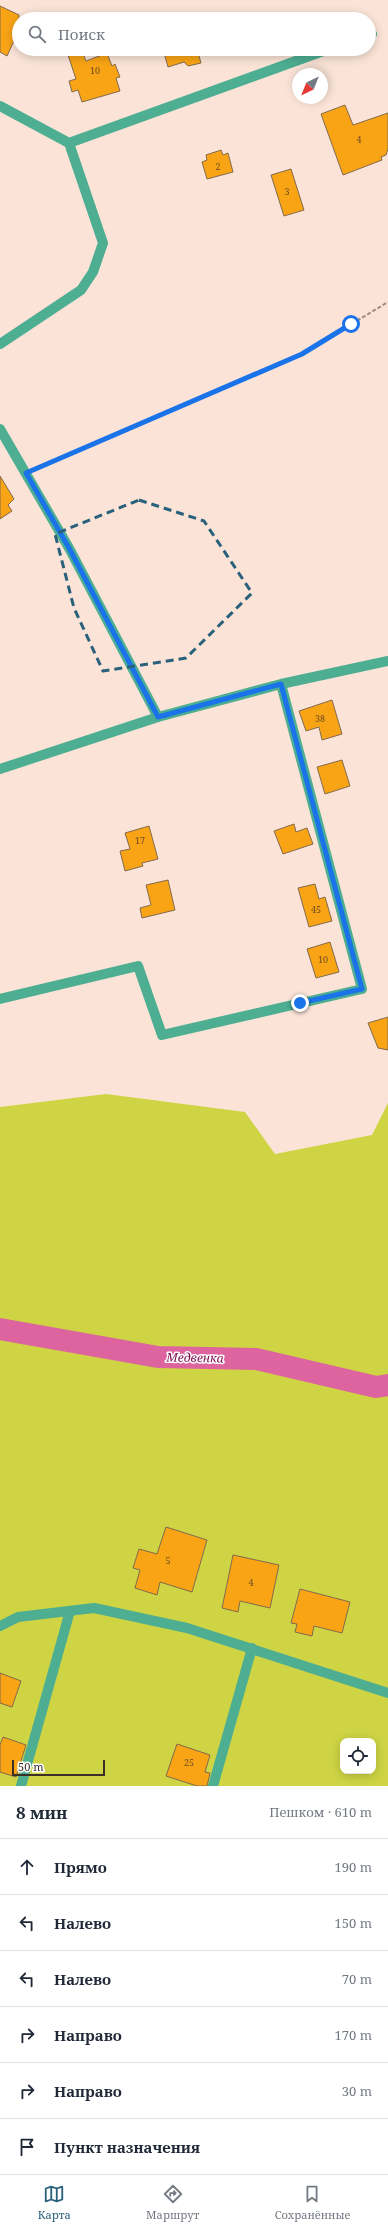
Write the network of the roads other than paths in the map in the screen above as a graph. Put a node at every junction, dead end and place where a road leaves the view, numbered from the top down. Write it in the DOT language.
graph roads {
  1 [pos="311,56"];
  2 [pos="0,106"];
  3 [pos="69,143"];
  4 [pos="0,344"];
  5 [pos="0,429"];
  6 [pos="388,661"];
  7 [pos="281,684"];
  8 [pos="158,717"];
  9 [pos="0,770"];
  10 [pos="0,999"];
  11 [pos="70,1611"];
  12 [pos="0,1626"];
  13 [pos="252,1648"];
  14 [pos="388,1693"];
  15 [pos="21,1786"];
  16 [pos="213,1786"];
  1 -- 3 [label="street"];
  2 -- 3 [label="street"];
  3 -- 4 [label="street"];
  5 -- 8 [label="street"];
  6 -- 7 [label="street"];
  7 -- 8 [label="street"];
  7 -- 10 [label="street"];
  8 -- 9 [label="street"];
  11 -- 12 [label="street"];
  11 -- 13 [label="street"];
  11 -- 15 [label="street"];
  13 -- 14 [label="street"];
  13 -- 16 [label="street"];
}
